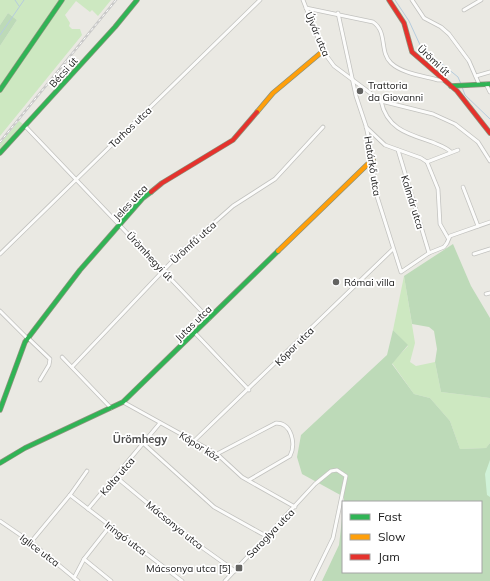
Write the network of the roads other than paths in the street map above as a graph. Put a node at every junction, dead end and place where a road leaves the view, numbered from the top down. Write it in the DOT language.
graph roads {
  1 [pos="62,0"];
  2 [pos="137,0"];
  3 [pos="260,0"];
  4 [pos="304,0"];
  5 [pos="389,0"];
  6 [pos="412,0"];
  7 [pos="481,0"];
  8 [pos="306,8"];
  9 [pos="464,10"];
  10 [pos="338,13"];
  11 [pos="323,51"];
  12 [pos="490,72"];
  13 [pos="476,76"];
  14 [pos="443,80"];
  15 [pos="353,82"];
  16 [pos="479,84"];
  17 [pos="488,84"];
  18 [pos="451,86"];
  19 [pos="0,90"];
  20 [pos="490,92"];
  21 [pos="381,101"];
  22 [pos="25,126"];
  23 [pos="366,126"];
  24 [pos="323,127"];
  25 [pos="490,133"];
  26 [pos="478,142"];
  27 [pos="473,144"];
  28 [pos="398,150"];
  29 [pos="458,150"];
  30 [pos="451,152"];
  31 [pos="0,153"];
  32 [pos="373,159"];
  33 [pos="490,161"];
  34 [pos="427,162"];
  35 [pos="76,180"];
  36 [pos="463,187"];
  37 [pos="490,222"];
  38 [pos="120,224"];
  39 [pos="478,226"];
  40 [pos="448,238"];
  41 [pos="393,249"];
  42 [pos="490,249"];
  43 [pos="429,253"];
  44 [pos="0,254"];
  45 [pos="474,254"];
  46 [pos="163,270"];
  47 [pos="490,293"];
  48 [pos="486,294"];
  49 [pos="0,311"];
  50 [pos="209,319"];
  51 [pos="194,332"];
  52 [pos="28,338"];
  53 [pos="62,358"];
  54 [pos="72,367"];
  55 [pos="40,380"];
  56 [pos="249,390"];
  57 [pos="123,402"];
  58 [pos="111,408"];
  59 [pos="0,410"];
  60 [pos="160,423"];
  61 [pos="194,441"];
  62 [pos="144,444"];
  63 [pos="217,454"];
  64 [pos="0,463"];
  65 [pos="87,471"];
  66 [pos="116,477"];
  67 [pos="249,480"];
  68 [pos="70,495"];
  69 [pos="295,507"];
  70 [pos="88,509"];
  71 [pos="0,522"];
  72 [pos="110,526"];
  73 [pos="266,536"];
  74 [pos="31,542"];
  75 [pos="84,559"];
  76 [pos="234,571"];
  77 [pos="74,578"];
  78 [pos="78,581"];
  79 [pos="110,581"];
  80 [pos="182,581"];
  81 [pos="225,581"];
  82 [pos="312,581"];
  1 -- 19 [label="street"];
  2 -- 22 [label="street, Bécsi út"];
  3 -- 35 [label="street, Tarhos utca"];
  4 -- 8 [label="street, Újvár utca"];
  5 -- 14 [label="street, Ürömi út"];
  6 -- 13 [label="street"];
  7 -- 9 [label="street"];
  8 -- 10 [label="street"];
  8 -- 11 [label="street, Újvár utca"];
  10 -- 14 [label="street"];
  10 -- 15 [label="street, Határkő utca"];
  11 -- 15 [label="street, Újvár utca"];
  11 -- 38 [label="street, Jeles utca"];
  12 -- 13 [label="street"];
  13 -- 16 [label="street"];
  14 -- 18 [label="street, Ürömi út"];
  15 -- 21 [label="street, Újvár utca"];
  15 -- 23 [label="street, Határkő utca"];
  16 -- 17 [label="street"];
  16 -- 18 [label="street"];
  17 -- 20 [label="street"];
  18 -- 25 [label="street, Ürömi út"];
  21 -- 26 [label="street"];
  21 -- 30 [label="street"];
  22 -- 31 [label="street, Bécsi út"];
  22 -- 35 [label="street, Ürömhegyi út"];
  23 -- 28 [label="street"];
  23 -- 32 [label="street, Határkő utca"];
  24 -- 46 [label="street, Ürömfű utca"];
  26 -- 27 [label="street"];
  26 -- 33 [label="street"];
  28 -- 34 [label="street"];
  28 -- 43 [label="street, Kalmár utca"];
  29 -- 30 [label="street"];
  30 -- 34 [label="street"];
  32 -- 41 [label="street, Határkő utca"];
  32 -- 50 [label="street, Jutas utca"];
  34 -- 40 [label="street"];
  35 -- 38 [label="street, Ürömhegyi út"];
  35 -- 44 [label="street, Tarhos utca"];
  36 -- 39 [label="street"];
  37 -- 39 [label="street"];
  38 -- 46 [label="street, Ürömhegyi út"];
  38 -- 52 [label="street, Jeles utca"];
  39 -- 40 [label="street"];
  40 -- 43 [label="street"];
  41 -- 43 [label="street, Határkő utca"];
  41 -- 56 [label="street, Kőpor utca"];
  42 -- 45 [label="street"];
  46 -- 50 [label="street, Ürömhegyi út"];
  46 -- 54 [label="street, Ürömfű utca"];
  47 -- 48 [label="street"];
  49 -- 52 [label="street"];
  50 -- 51 [label="street, Jutas utca"];
  51 -- 56 [label="street"];
  51 -- 57 [label="street, Jutas utca"];
  52 -- 55 [label="street"];
  52 -- 59 [label="street, Jeles utca"];
  53 -- 54 [label="street"];
  54 -- 58 [label="street"];
  56 -- 61 [label="street, Kőpor utca"];
  57 -- 58 [label="street, Jutas utca"];
  57 -- 60 [label="street, Kőpor köz"];
  58 -- 64 [label="street, Jutas utca"];
  60 -- 61 [label="street, Kőpor köz"];
  60 -- 62 [label="street, Kolta utca"];
  61 -- 63 [label="street, Kőpor köz"];
  62 -- 66 [label="street, Kolta utca"];
  62 -- 73 [label="street"];
  63 -- 67 [label="street, Kőpor köz"];
  63 -- 67 [label="street"];
  65 -- 68 [label="street"];
  66 -- 70 [label="street, Kolta utca"];
  66 -- 76 [label="street, Mácsonya utca"];
  67 -- 69 [label="street, Kőpor köz"];
  68 -- 70 [label="street, Iringó utca"];
  68 -- 74 [label="street"];
  69 -- 73 [label="street, Saroglya utca"];
  69 -- 82 [label="street, Saroglya utca"];
  70 -- 72 [label="street, Iringó utca"];
  71 -- 74 [label="street, Iglice utca"];
  72 -- 75 [label="street"];
  72 -- 80 [label="street, Iringó utca"];
  73 -- 76 [label="street, Saroglya utca"];
  74 -- 77 [label="street, Iglice utca"];
  75 -- 77 [label="street"];
  75 -- 79 [label="street"];
  76 -- 81 [label="street, Saroglya utca"];
  77 -- 78 [label="street, Iglice utca"];
}
